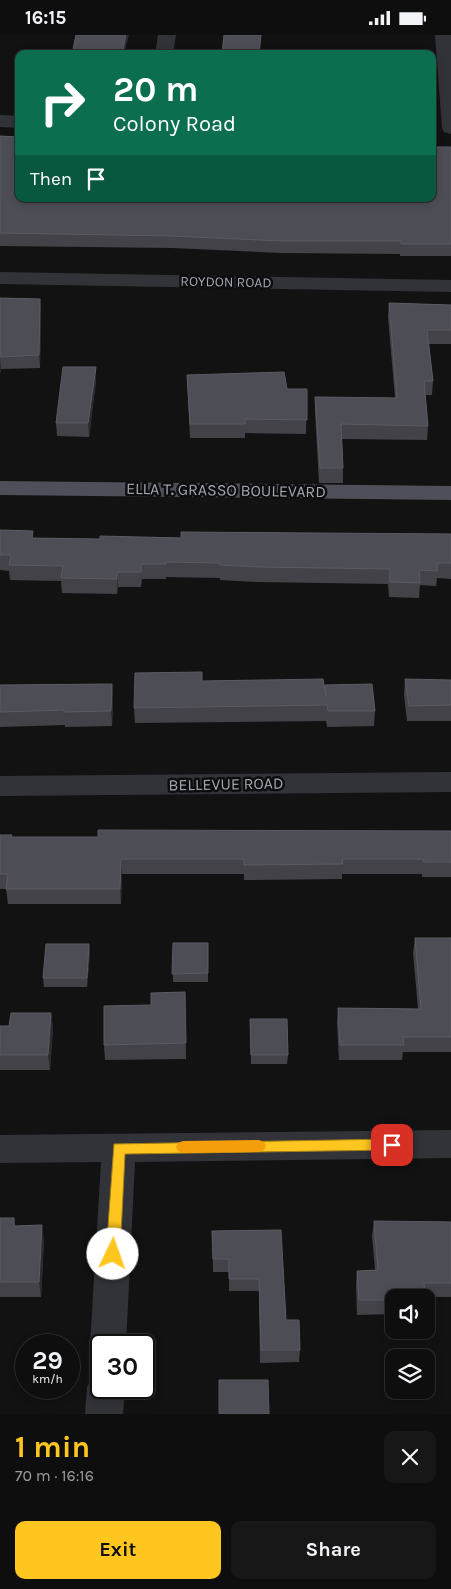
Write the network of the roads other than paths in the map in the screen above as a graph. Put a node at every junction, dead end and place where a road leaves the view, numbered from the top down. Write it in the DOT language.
graph roads {
  1 [pos="167,35"];
  2 [pos="444,35"];
  3 [pos="165,50"];
  4 [pos="0,121"];
  5 [pos="15,122"];
  6 [pos="451,128"];
  7 [pos="436,132"];
  8 [pos="451,132"];
  9 [pos="0,277"];
  10 [pos="451,286"];
  11 [pos="0,487"];
  12 [pos="451,493"];
  13 [pos="451,782"];
  14 [pos="0,786"];
  15 [pos="451,1144"];
  16 [pos="119,1148"];
  17 [pos="0,1149"];
  18 [pos="109,1334"];
  19 [pos="105,1399"];
  20 [pos="104,1414"];
  1 -- 3 [label="street"];
  2 -- 6 [label="street"];
  4 -- 5 [label="street"];
  7 -- 8 [label="street"];
  9 -- 10 [label="street, ROYDON ROAD"];
  11 -- 12 [label="main road, ELLA T. GRASSO BOULEVARD"];
  13 -- 14 [label="street, BELLEVUE ROAD"];
  15 -- 16 [label="street"];
  16 -- 17 [label="street"];
  16 -- 18 [label="street"];
  19 -- 20 [label="street"];
}
